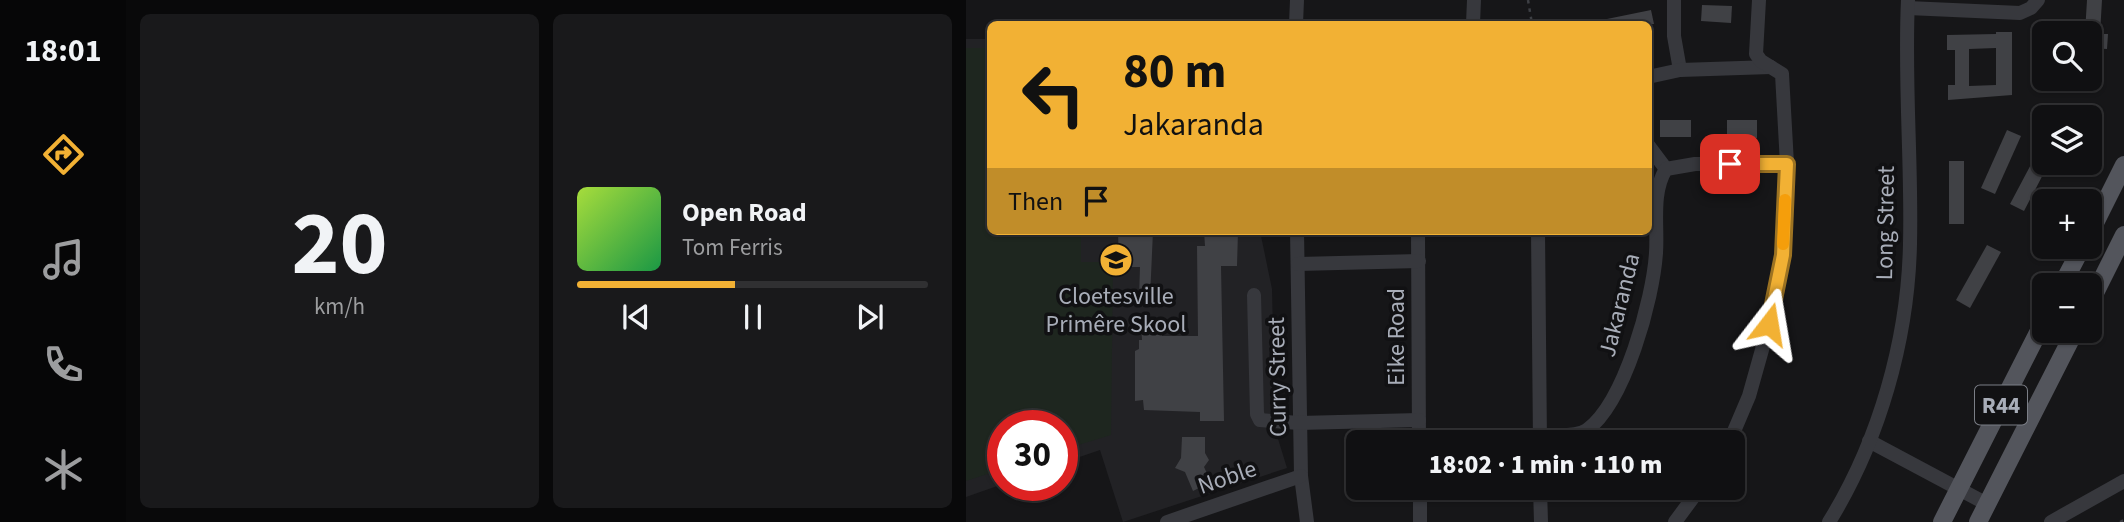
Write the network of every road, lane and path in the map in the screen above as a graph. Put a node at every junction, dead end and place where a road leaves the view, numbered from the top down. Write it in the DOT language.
graph roads {
  1 [pos="1297,0"];
  2 [pos="1475,0"];
  3 [pos="1528,0"];
  4 [pos="1674,0"];
  5 [pos="1759,0"];
  6 [pos="2038,0"];
  7 [pos="1908,4"];
  8 [pos="1296,21"];
  9 [pos="1473,21"];
  10 [pos="1532,21"];
  11 [pos="1771,67"];
  12 [pos="1681,71"];
  13 [pos="1652,76"];
  14 [pos="1652,150"];
  15 [pos="1787,164"];
  16 [pos="2124,165"];
  17 [pos="1666,169"];
  18 [pos="2102,209"];
  19 [pos="1297,235"];
  20 [pos="1418,235"];
  21 [pos="1538,235"];
  22 [pos="2124,235"];
  23 [pos="1419,261"];
  24 [pos="1298,264"];
  25 [pos="2102,279"];
  26 [pos="1254,295"];
  27 [pos="2033,343"];
  28 [pos="2069,343"];
  29 [pos="1419,420"];
  30 [pos="1299,423"];
  31 [pos="1419,430"];
  32 [pos="1540,430"];
  33 [pos="1587,430"];
  34 [pos="1735,430"];
  35 [pos="1869,441"];
  36 [pos="1301,476"];
  37 [pos="2124,481"];
  38 [pos="1958,488"];
  39 [pos="1420,500"];
  40 [pos="1540,500"];
  41 [pos="1691,500"];
  42 [pos="1987,505"];
  43 [pos="1167,522"];
  44 [pos="1307,522"];
  45 [pos="1420,522"];
  46 [pos="1541,522"];
  47 [pos="1675,522"];
  48 [pos="1829,522"];
  49 [pos="1942,522"];
  50 [pos="1978,522"];
  51 [pos="2050,522"];
  1 -- 8 [label="street"];
  2 -- 9 [label="street"];
  3 -- 10 [label="path"];
  4 -- 12 [label="street"];
  5 -- 11 [label="street"];
  6 -- 7 [label="street"];
  7 -- 35 [label="street, Long Street"];
  11 -- 12 [label="street"];
  11 -- 15 [label="street"];
  12 -- 13 [label="street"];
  14 -- 17 [label="street"];
  15 -- 17 [label="street"];
  15 -- 34 [label="street"];
  16 -- 18 [label="main road"];
  17 -- 33 [label="street, Jakaranda"];
  19 -- 24 [label="street, Curry Street"];
  20 -- 23 [label="street, Eike Road"];
  21 -- 32 [label="street"];
  22 -- 25 [label="main road"];
  23 -- 24 [label="street"];
  23 -- 29 [label="street, Eike Road"];
  24 -- 30 [label="street, Curry Street"];
  26 -- 30 [label="street"];
  27 -- 38 [label="main road, R44"];
  28 -- 42 [label="main road, R44"];
  29 -- 30 [label="street"];
  29 -- 31 [label="street, Eike Road"];
  30 -- 36 [label="street, Curry Street"];
  35 -- 38 [label="street"];
  35 -- 48 [label="street, Long Street"];
  36 -- 43 [label="street, Noble"];
  36 -- 44 [label="street, Curry Street"];
  37 -- 51 [label="street"];
  38 -- 42 [label="street"];
  38 -- 49 [label="main road, R44"];
  39 -- 45 [label="street"];
  40 -- 46 [label="street"];
  41 -- 47 [label="street"];
  42 -- 50 [label="main road, R44"];
}
